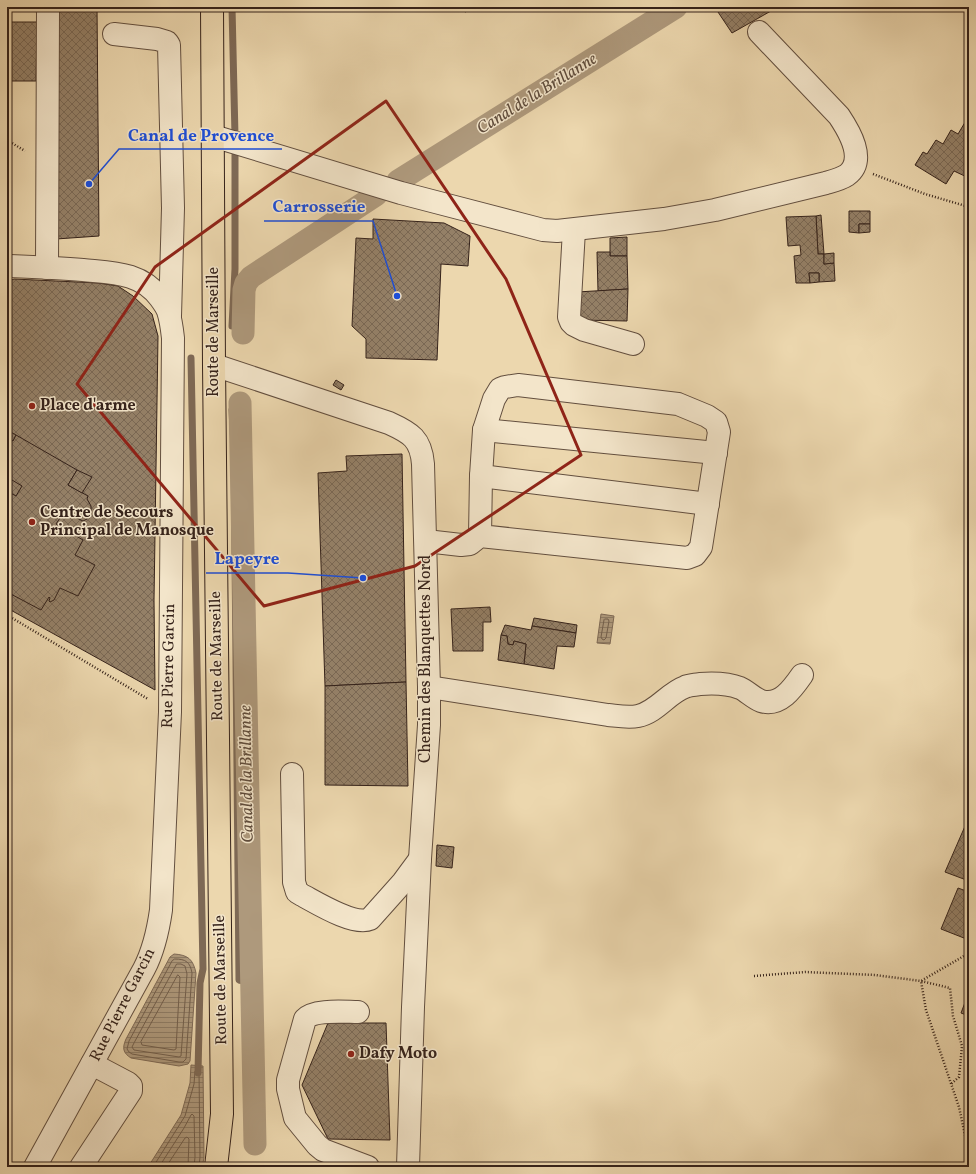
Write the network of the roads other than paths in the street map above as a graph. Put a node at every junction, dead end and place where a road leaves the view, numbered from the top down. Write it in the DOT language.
graph roads {
  1 [pos="47,7"];
  2 [pos="212,7"];
  3 [pos="759,32"];
  4 [pos="114,34"];
  5 [pos="213,136"];
  6 [pos="574,230"];
  7 [pos="7,266"];
  8 [pos="47,268"];
  9 [pos="170,320"];
  10 [pos="632,344"];
  11 [pos="214,365"];
  12 [pos="484,430"];
  13 [pos="716,453"];
  14 [pos="481,476"];
  15 [pos="708,504"];
  16 [pos="480,536"];
  17 [pos="426,541"];
  18 [pos="802,675"];
  19 [pos="430,688"];
  20 [pos="292,774"];
  21 [pos="420,859"];
  22 [pos="358,1012"];
  23 [pos="92,1064"];
  24 [pos="222,1114"];
  25 [pos="35,1167"];
  26 [pos="81,1167"];
  27 [pos="216,1167"];
  28 [pos="231,1167"];
  29 [pos="368,1167"];
  30 [pos="408,1167"];
  1 -- 8 [label="street"];
  2 -- 5 [label="main road, Route de Marseille"];
  3 -- 6 [label="street"];
  4 -- 9 [label="street"];
  5 -- 6 [label="street"];
  5 -- 11 [label="main road, Route de Marseille"];
  6 -- 10 [label="street"];
  7 -- 8 [label="street, Rue Pierre Garcin"];
  8 -- 9 [label="street, Rue Pierre Garcin"];
  9 -- 23 [label="street, Rue Pierre Garcin"];
  11 -- 17 [label="street, Chemin des Blanquettes Nord"];
  11 -- 24 [label="main road, Route de Marseille"];
  12 -- 13 [label="street"];
  12 -- 13 [label="street"];
  12 -- 14 [label="street"];
  13 -- 15 [label="street"];
  14 -- 15 [label="street"];
  14 -- 16 [label="street"];
  15 -- 16 [label="street"];
  16 -- 17 [label="street"];
  17 -- 19 [label="street, Chemin des Blanquettes Nord"];
  18 -- 19 [label="street"];
  19 -- 21 [label="street, Chemin des Blanquettes Nord"];
  20 -- 21 [label="street"];
  21 -- 30 [label="street, Chemin des Blanquettes Nord"];
  22 -- 29 [label="street"];
  23 -- 25 [label="street, Rue Pierre Garcin"];
  23 -- 26 [label="street"];
  24 -- 27 [label="main road, Route de Marseille"];
  24 -- 28 [label="main road, Route de Marseille"];
}
